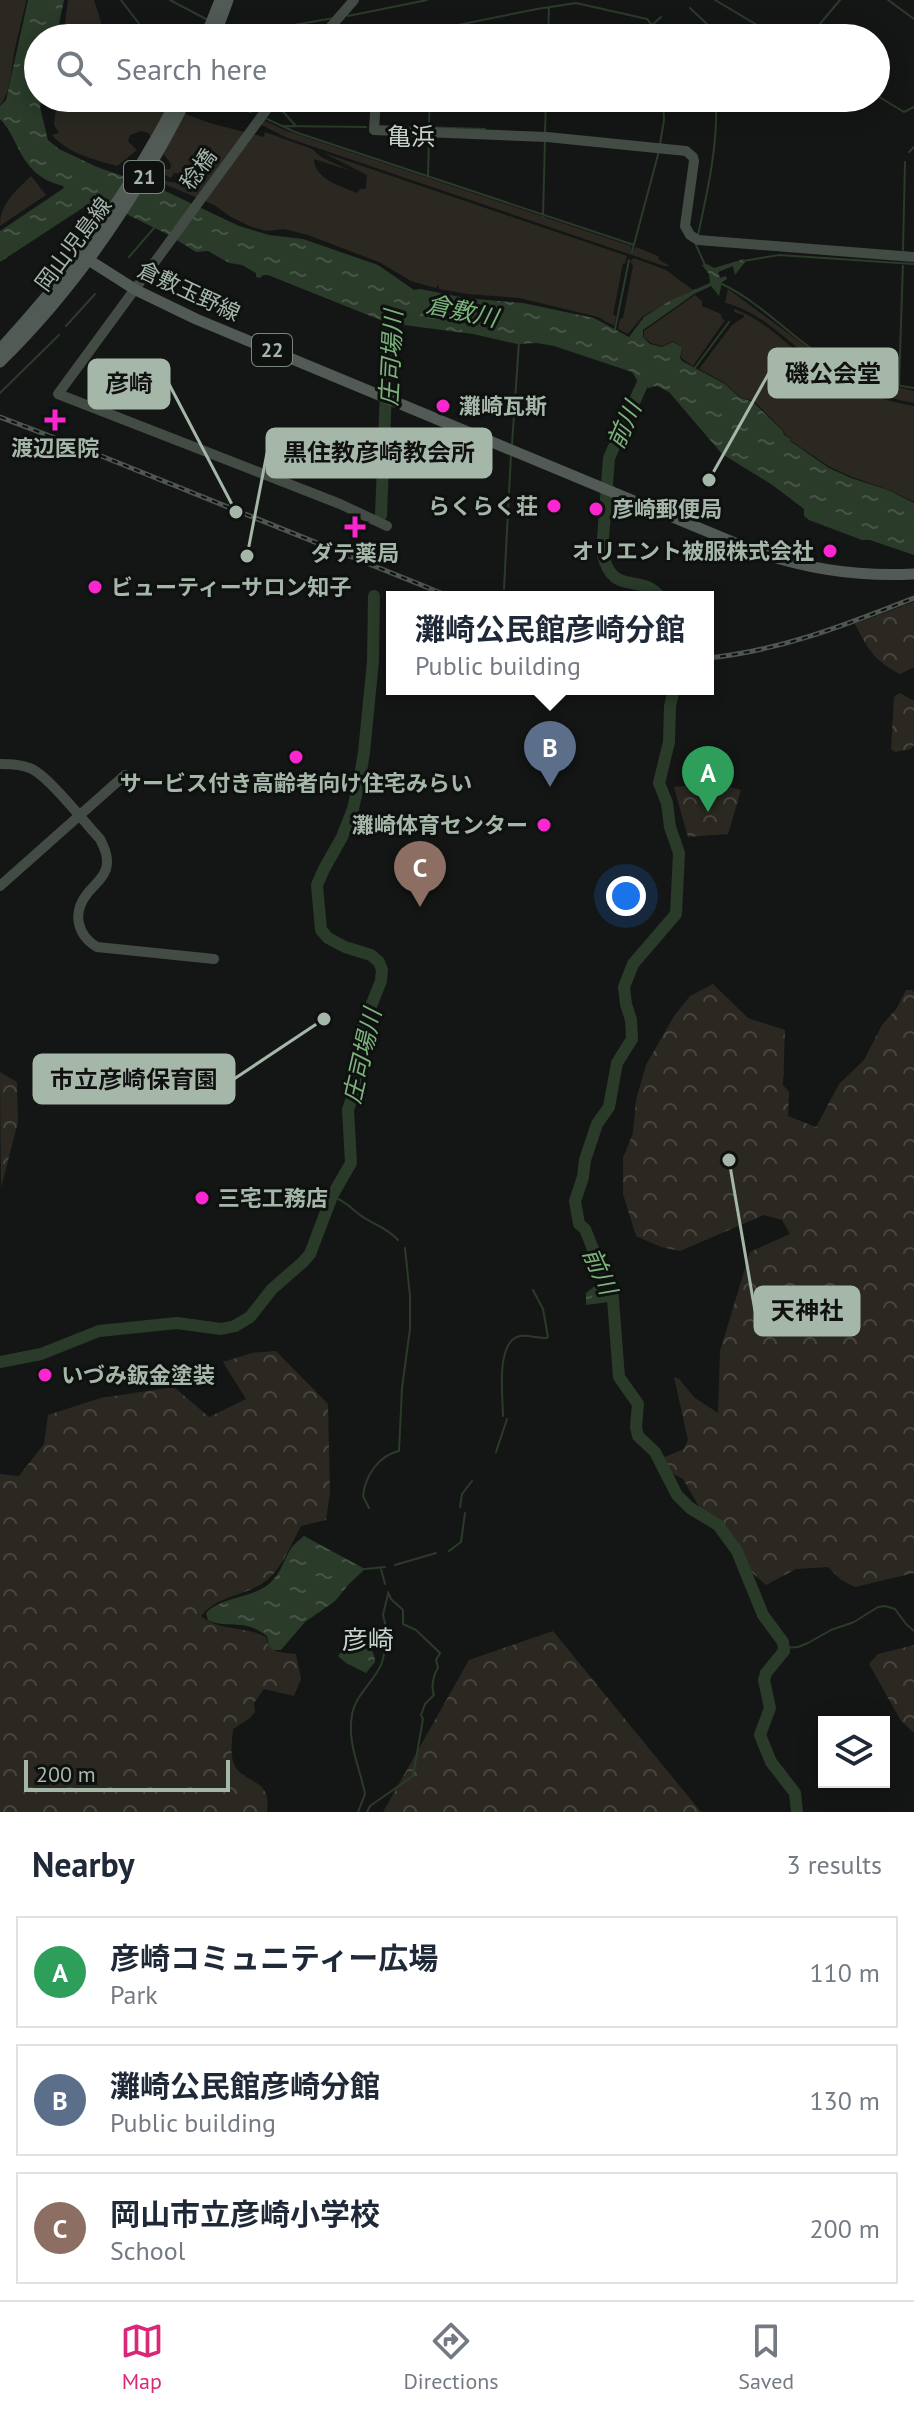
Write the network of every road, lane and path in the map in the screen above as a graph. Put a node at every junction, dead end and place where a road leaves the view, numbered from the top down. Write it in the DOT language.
graph roads {
  1 [pos="220,0"];
  2 [pos="228,0"];
  3 [pos="354,0"];
  4 [pos="211,24"];
  5 [pos="219,24"];
  6 [pos="333,24"];
  7 [pos="176,112"];
  8 [pos="264,112"];
  9 [pos="375,112"];
  10 [pos="88,253"];
  11 [pos="914,257"];
  12 [pos="136,290"];
  13 [pos="46,305"];
  14 [pos="0,349"];
  15 [pos="0,362"];
  16 [pos="387,526"];
  17 [pos="914,574"];
  18 [pos="0,764"];
  19 [pos="125,775"];
  20 [pos="78,815"];
  21 [pos="0,886"];
  22 [pos="214,959"];
  1 -- 4 [label="main road"];
  2 -- 5 [label="main road"];
  3 -- 6 [label="street"];
  7 -- 10 [label="main road, 岡山児島線 / 21"];
  8 -- 12 [label="street, 稔橋"];
  9 -- 11 [label="street"];
  10 -- 12 [label="main road, 倉敷玉野線 / 22"];
  10 -- 13 [label="main road, 岡山児島線 / 21"];
  12 -- 16 [label="street, 稔橋"];
  12 -- 17 [label="main road, 倉敷玉野線 / 22"];
  13 -- 14 [label="main road, 岡山児島線 / 21"];
  13 -- 15 [label="main road, 岡山児島線 / 21"];
  18 -- 20 [label="street"];
  19 -- 20 [label="street"];
  20 -- 21 [label="street"];
  20 -- 22 [label="street"];
}
